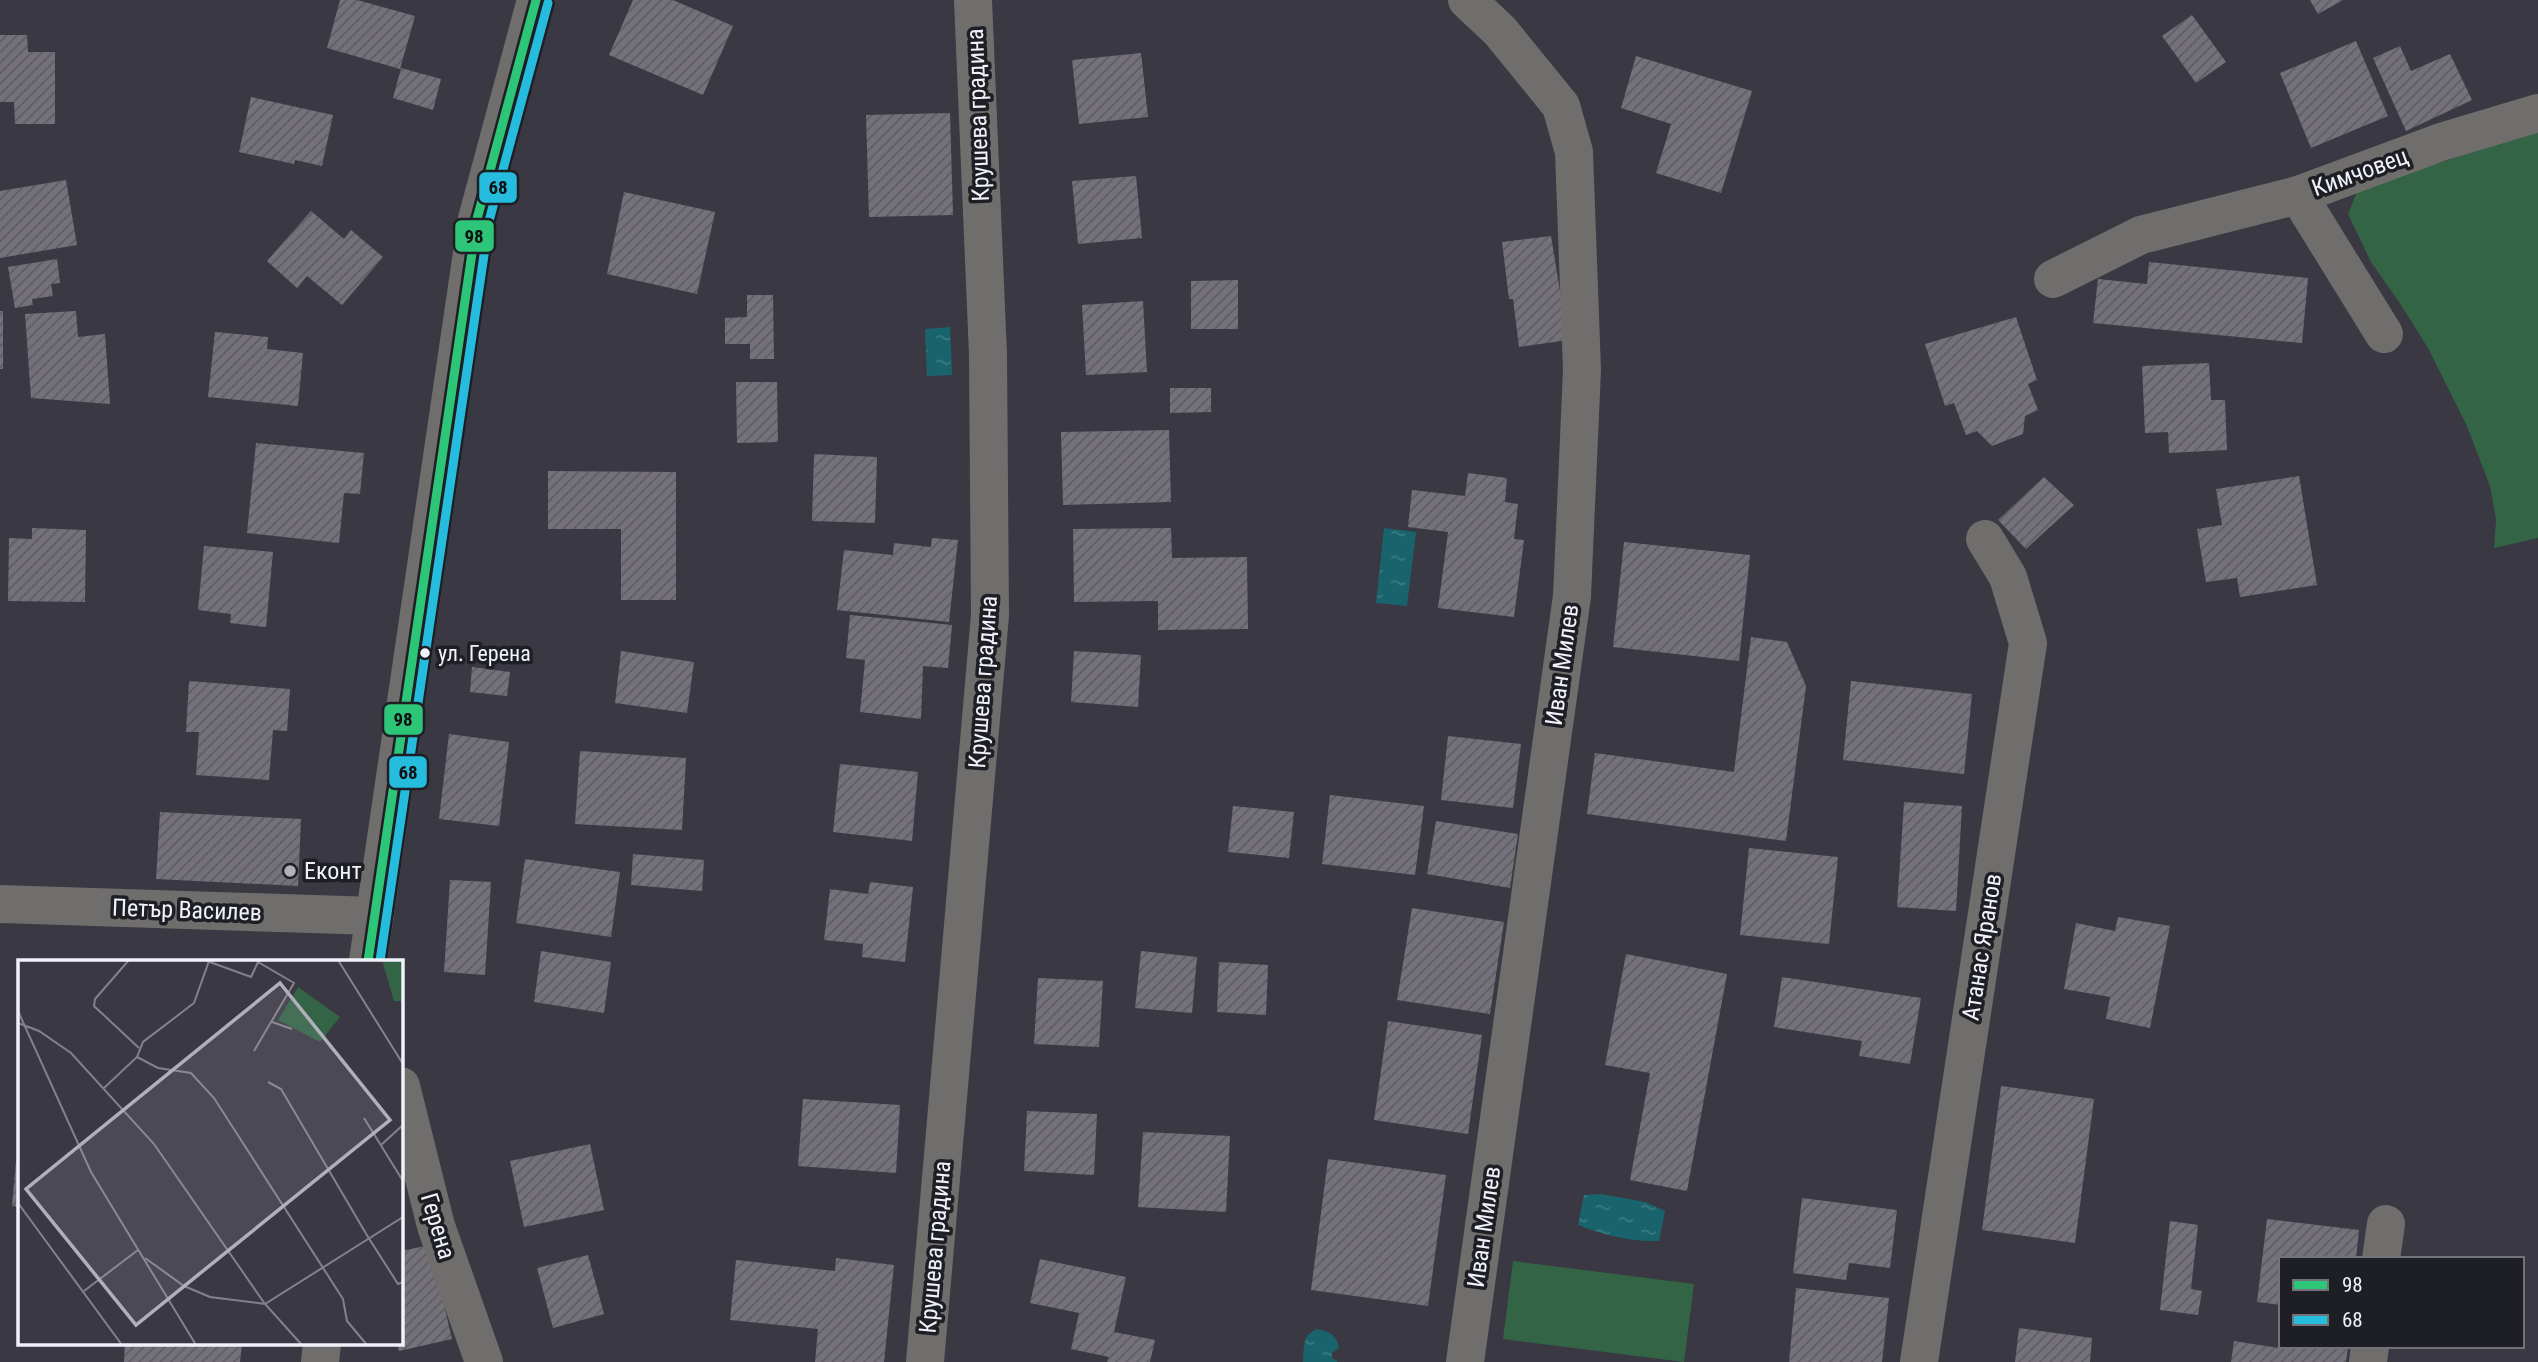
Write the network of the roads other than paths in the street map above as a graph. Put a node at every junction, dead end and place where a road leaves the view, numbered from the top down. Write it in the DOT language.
graph roads {
  1 [pos="536,0"];
  2 [pos="973,0"];
  3 [pos="1467,0"];
  4 [pos="2538,113"];
  5 [pos="2298,195"];
  6 [pos="2053,279"];
  7 [pos="2384,334"];
  8 [pos="1985,539"];
  9 [pos="0,904"];
  10 [pos="375,916"];
  11 [pos="369,960"];
  12 [pos="402,1090"];
  13 [pos="322,1344"];
  14 [pos="320,1362"];
  15 [pos="484,1362"];
  16 [pos="925,1362"];
  17 [pos="1465,1362"];
  18 [pos="1919,1362"];
  1 -- 10 [label="street"];
  2 -- 16 [label="street, Крушева градина"];
  3 -- 17 [label="street, Иван Милев"];
  4 -- 5 [label="street, Кимчовец"];
  5 -- 6 [label="street"];
  5 -- 7 [label="street, Кимчовец"];
  8 -- 18 [label="street, Атанас Яранов"];
  9 -- 10 [label="street, Петър Василев"];
  10 -- 11 [label="street"];
  12 -- 15 [label="street, Герена"];
  13 -- 14 [label="street"];
}
